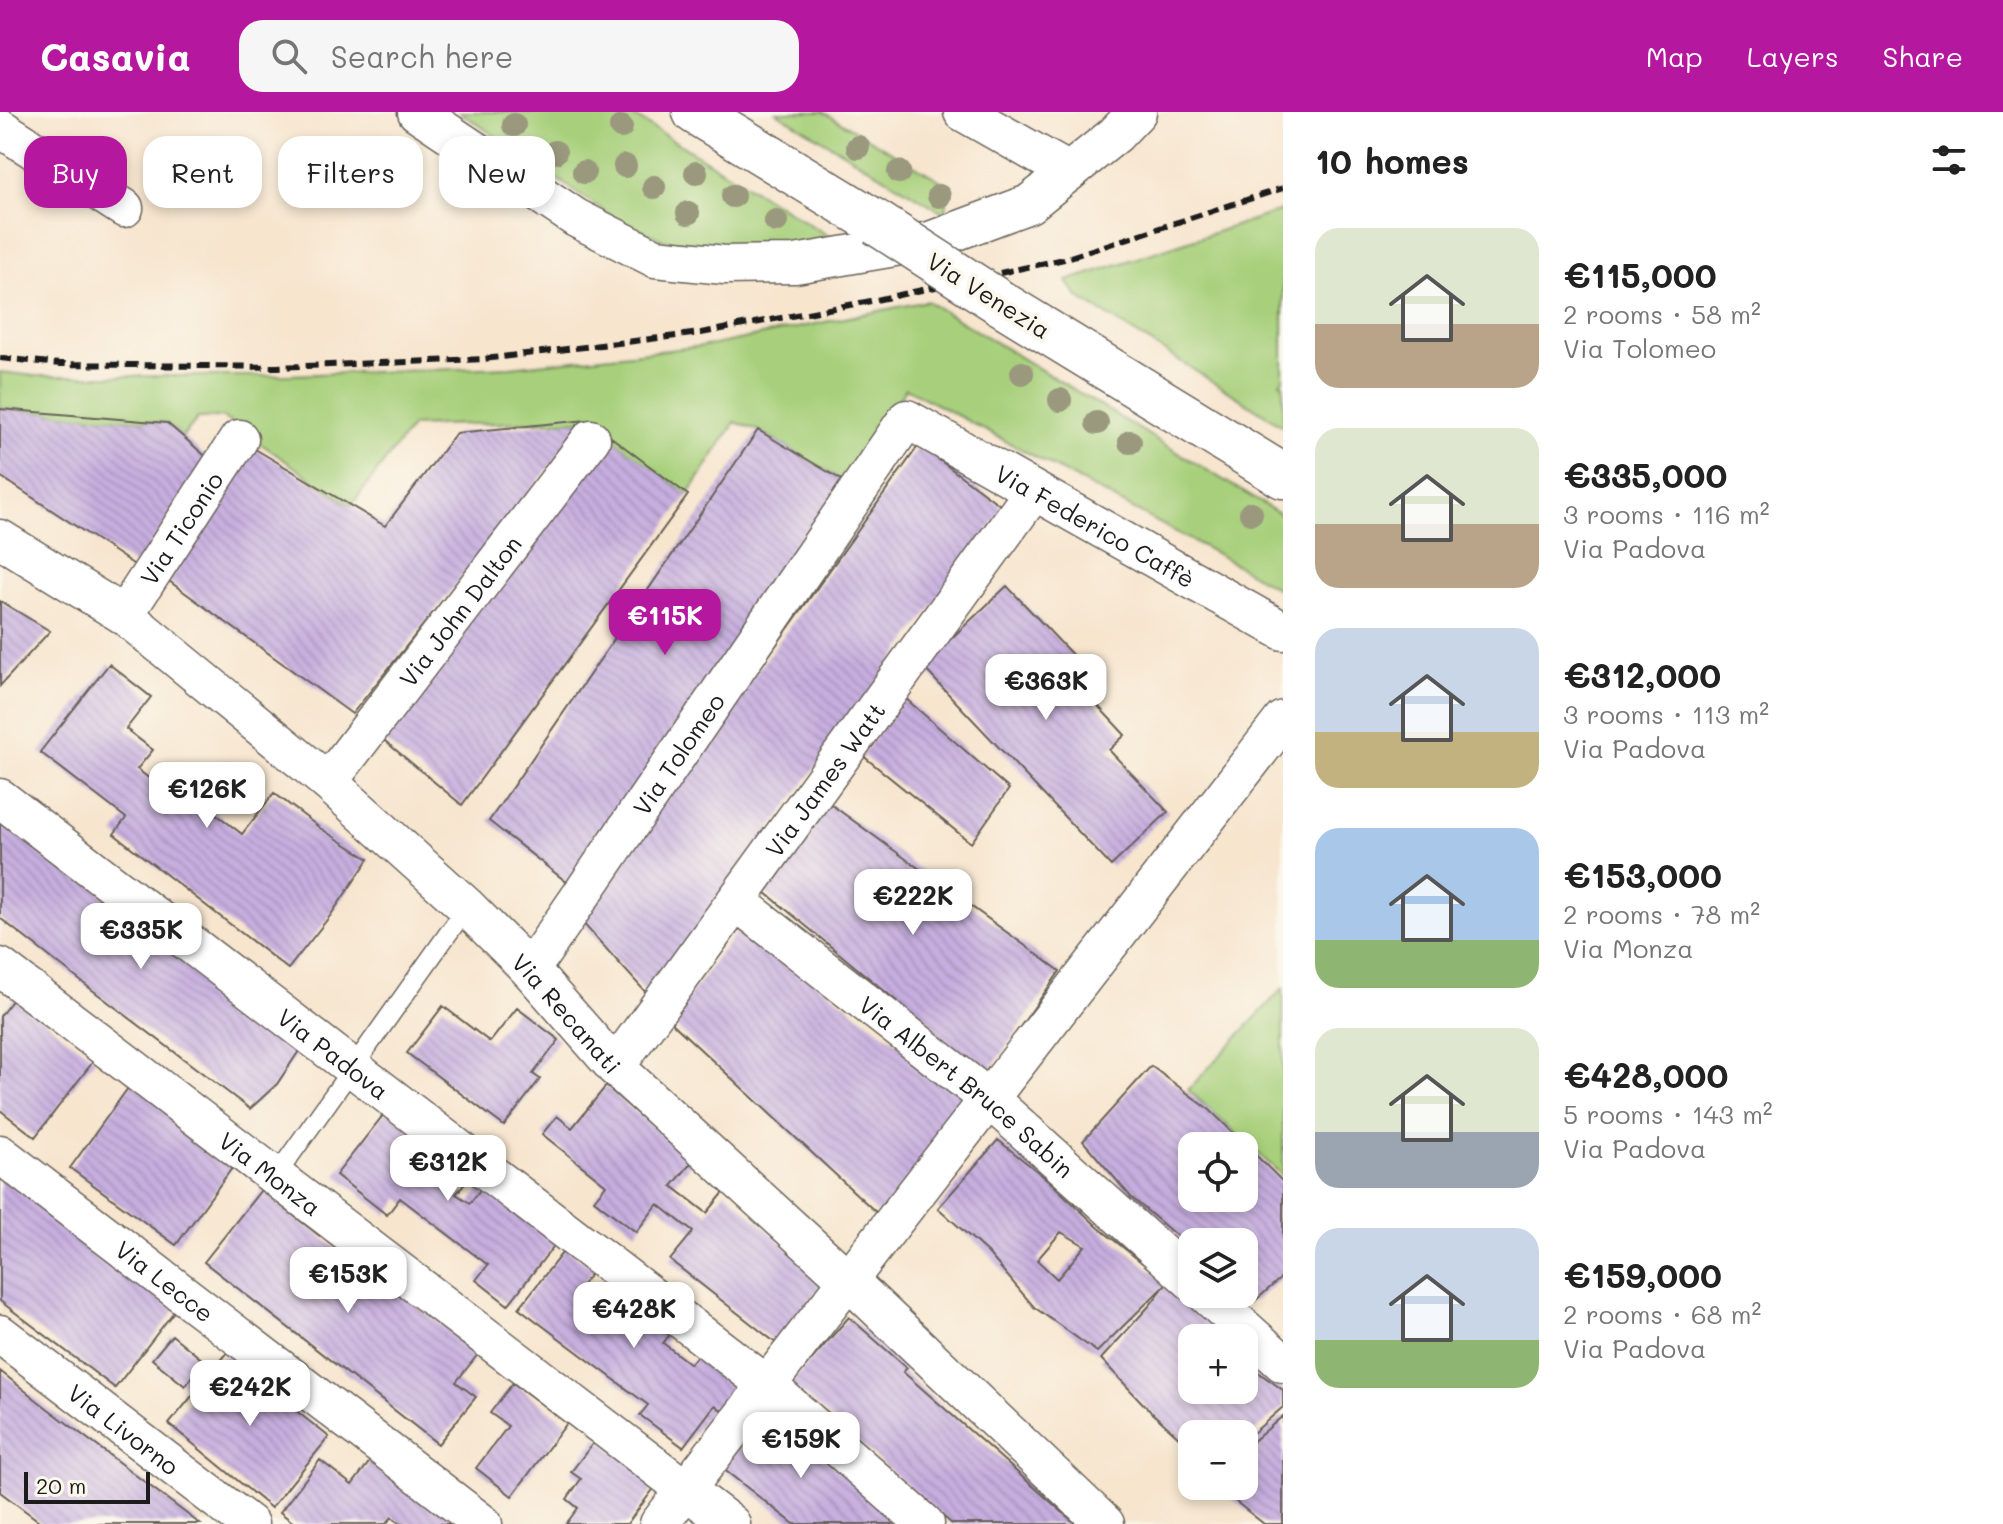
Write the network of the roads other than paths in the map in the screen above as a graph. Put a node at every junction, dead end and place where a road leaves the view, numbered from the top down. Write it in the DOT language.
graph roads {
  1 [pos="417,112"];
  2 [pos="695,112"];
  3 [pos="963,112"];
  4 [pos="1137,112"];
  5 [pos="0,128"];
  6 [pos="24,143"];
  7 [pos="1069,172"];
  8 [pos="907,419"];
  9 [pos="239,439"];
  10 [pos="591,439"];
  11 [pos="1283,476"];
  12 [pos="1034,491"];
  13 [pos="0,539"];
  14 [pos="124,615"];
  15 [pos="1283,631"];
  16 [pos="1283,720"];
  17 [pos="328,782"];
  18 [pos="0,798"];
  19 [pos="736,901"];
  20 [pos="467,907"];
  21 [pos="0,967"];
  22 [pos="530,970"];
  23 [pos="352,1066"];
  24 [pos="615,1067"];
  25 [pos="989,1099"];
  26 [pos="0,1154"];
  27 [pos="275,1177"];
  28 [pos="1178,1268"];
  29 [pos="848,1280"];
  30 [pos="1222,1308"];
  31 [pos="0,1334"];
  32 [pos="1283,1363"];
  33 [pos="767,1385"];
  34 [pos="685,1490"];
  35 [pos="249,1524"];
  36 [pos="483,1524"];
  37 [pos="659,1524"];
  38 [pos="731,1524"];
  39 [pos="925,1524"];
  40 [pos="1105,1524"];
  1 -- 7 [label="street"];
  2 -- 11 [label="main road, Via Venezia, bridge"];
  3 -- 7 [label="street"];
  4 -- 7 [label="street"];
  5 -- 6 [label="street"];
  8 -- 12 [label="street, Via Federico Caffè"];
  8 -- 22 [label="street, Via Tolomeo"];
  9 -- 14 [label="street, Via Ticonio"];
  10 -- 17 [label="street, Via John Dalton"];
  12 -- 15 [label="street, Via Federico Caffè"];
  12 -- 19 [label="street, Via James Watt"];
  13 -- 14 [label="street, Via Recanati"];
  14 -- 17 [label="street, Via Recanati"];
  16 -- 25 [label="street"];
  17 -- 20 [label="street, Via Recanati"];
  18 -- 23 [label="street, Via Padova"];
  19 -- 24 [label="street, Via James Watt"];
  19 -- 25 [label="street, Via Albert Bruce Sabin"];
  20 -- 22 [label="street, Via Recanati"];
  20 -- 23 [label="lane"];
  21 -- 27 [label="street, Via Monza"];
  22 -- 24 [label="street, Via Recanati"];
  23 -- 27 [label="lane"];
  23 -- 33 [label="street, Via Padova"];
  24 -- 29 [label="street, Via Recanati"];
  25 -- 28 [label="street, Via Albert Bruce Sabin"];
  25 -- 29 [label="street"];
  26 -- 36 [label="street, Via Lecce"];
  27 -- 34 [label="street, Via Monza"];
  29 -- 33 [label="street"];
  29 -- 40 [label="street, Via Recanati"];
  30 -- 32 [label="street"];
  31 -- 35 [label="street, Via Livorno"];
  33 -- 34 [label="street"];
  33 -- 39 [label="street, Via Padova"];
  34 -- 37 [label="street"];
  34 -- 38 [label="street, Via Monza"];
}
